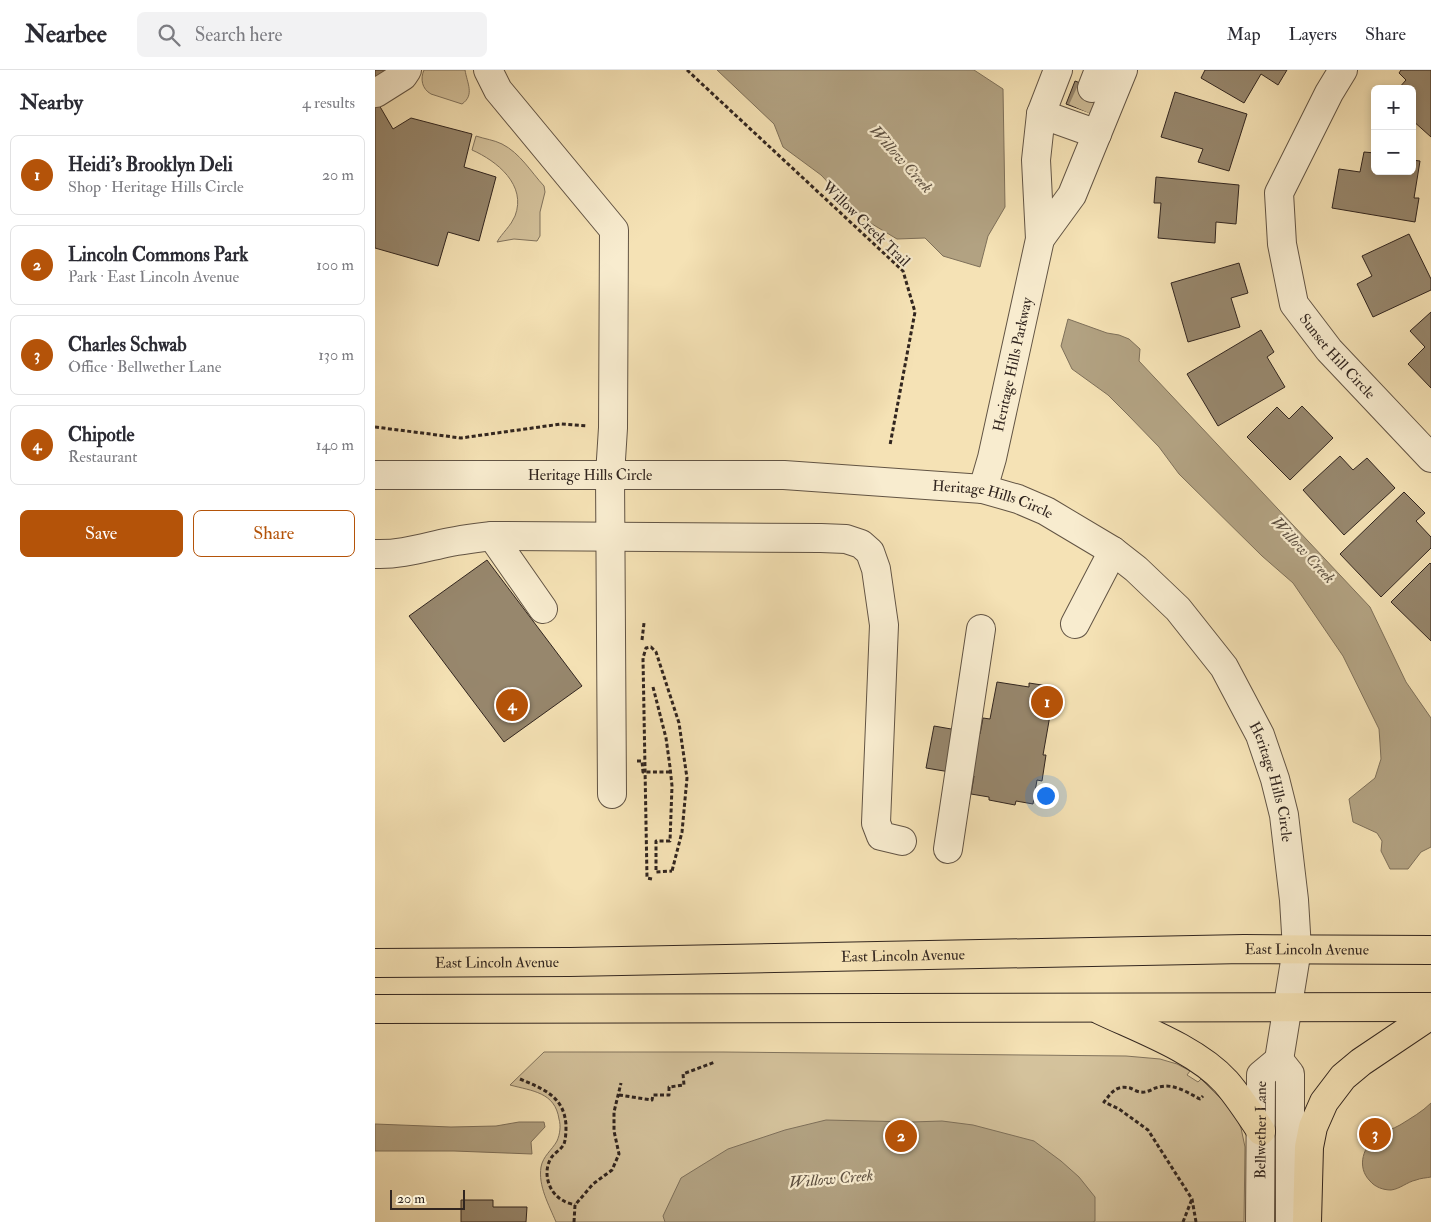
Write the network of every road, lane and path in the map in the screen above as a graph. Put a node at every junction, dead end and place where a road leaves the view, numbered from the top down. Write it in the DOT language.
graph roads {
  1 [pos="407,70"];
  2 [pos="488,70"];
  3 [pos="687,70"];
  4 [pos="1058,70"];
  5 [pos="1123,70"];
  6 [pos="1343,70"];
  7 [pos="376,94"];
  8 [pos="1089,106"];
  9 [pos="1041,114"];
  10 [pos="1041,239"];
  11 [pos="591,426"];
  12 [pos="375,427"];
  13 [pos="889,445"];
  14 [pos="1431,458"];
  15 [pos="375,475"];
  16 [pos="609,475"];
  17 [pos="983,489"];
  18 [pos="492,536"];
  19 [pos="610,537"];
  20 [pos="1113,551"];
  21 [pos="375,554"];
  22 [pos="543,608"];
  23 [pos="644,623"];
  24 [pos="1075,624"];
  25 [pos="981,629"];
  26 [pos="642,640"];
  27 [pos="653,687"];
  28 [pos="612,761"];
  29 [pos="671,772"];
  30 [pos="612,794"];
  31 [pos="902,841"];
  32 [pos="948,850"];
  33 [pos="652,879"];
  34 [pos="1297,949"];
  35 [pos="1431,950"];
  36 [pos="375,963"];
  37 [pos="1094,1007"];
  38 [pos="1288,1007"];
  39 [pos="1431,1007"];
  40 [pos="375,1009"];
  41 [pos="1431,1015"];
  42 [pos="1279,1060"];
  43 [pos="715,1062"];
  44 [pos="520,1079"];
  45 [pos="621,1083"];
  46 [pos="1206,1094"];
  47 [pos="619,1095"];
  48 [pos="1261,1131"];
  49 [pos="1192,1199"];
  50 [pos="575,1205"];
  51 [pos="574,1222"];
  52 [pos="1183,1222"];
  53 [pos="1196,1222"];
  54 [pos="1260,1222"];
  55 [pos="1290,1222"];
  56 [pos="1307,1222"];
  1 -- 7 [label="street"];
  2 -- 16 [label="street"];
  3 -- 13 [label="path, Willow Creek Trail"];
  4 -- 9 [label="street, Heritage Hills Parkway"];
  5 -- 8 [label="street, Heritage Hills Parkway"];
  6 -- 14 [label="street, Sunset Hill Circle"];
  8 -- 9 [label="street"];
  8 -- 10 [label="street, Heritage Hills Parkway"];
  9 -- 10 [label="street, Heritage Hills Parkway"];
  10 -- 17 [label="street, Heritage Hills Parkway"];
  11 -- 12 [label="path"];
  15 -- 16 [label="street, Heritage Hills Circle"];
  16 -- 17 [label="street, Heritage Hills Circle"];
  16 -- 19 [label="street"];
  17 -- 20 [label="street, Heritage Hills Circle"];
  18 -- 19 [label="street"];
  18 -- 21 [label="street"];
  18 -- 22 [label="street"];
  19 -- 28 [label="street"];
  19 -- 31 [label="street"];
  20 -- 24 [label="street"];
  20 -- 34 [label="street, Heritage Hills Circle"];
  23 -- 26 [label="path"];
  25 -- 32 [label="street"];
  27 -- 29 [label="path"];
  28 -- 29 [label="path"];
  28 -- 30 [label="street"];
  29 -- 33 [label="path, bridge"];
  34 -- 35 [label="main road, East Lincoln Avenue"];
  34 -- 36 [label="main road, East Lincoln Avenue"];
  34 -- 38 [label="street, Heritage Hills Circle"];
  37 -- 38 [label="main road"];
  37 -- 40 [label="main road"];
  37 -- 48 [label="main road"];
  38 -- 39 [label="main road"];
  38 -- 42 [label="street, Heritage Hills Circle"];
  41 -- 56 [label="main road"];
  42 -- 48 [label="street, Bellwether Lane"];
  42 -- 55 [label="street, Bellwether Lane"];
  43 -- 47 [label="path"];
  44 -- 50 [label="path"];
  45 -- 47 [label="path"];
  46 -- 49 [label="path"];
  47 -- 50 [label="path"];
  48 -- 54 [label="street, Bellwether Lane"];
  49 -- 52 [label="path"];
  49 -- 53 [label="path"];
  50 -- 51 [label="path"];
}
